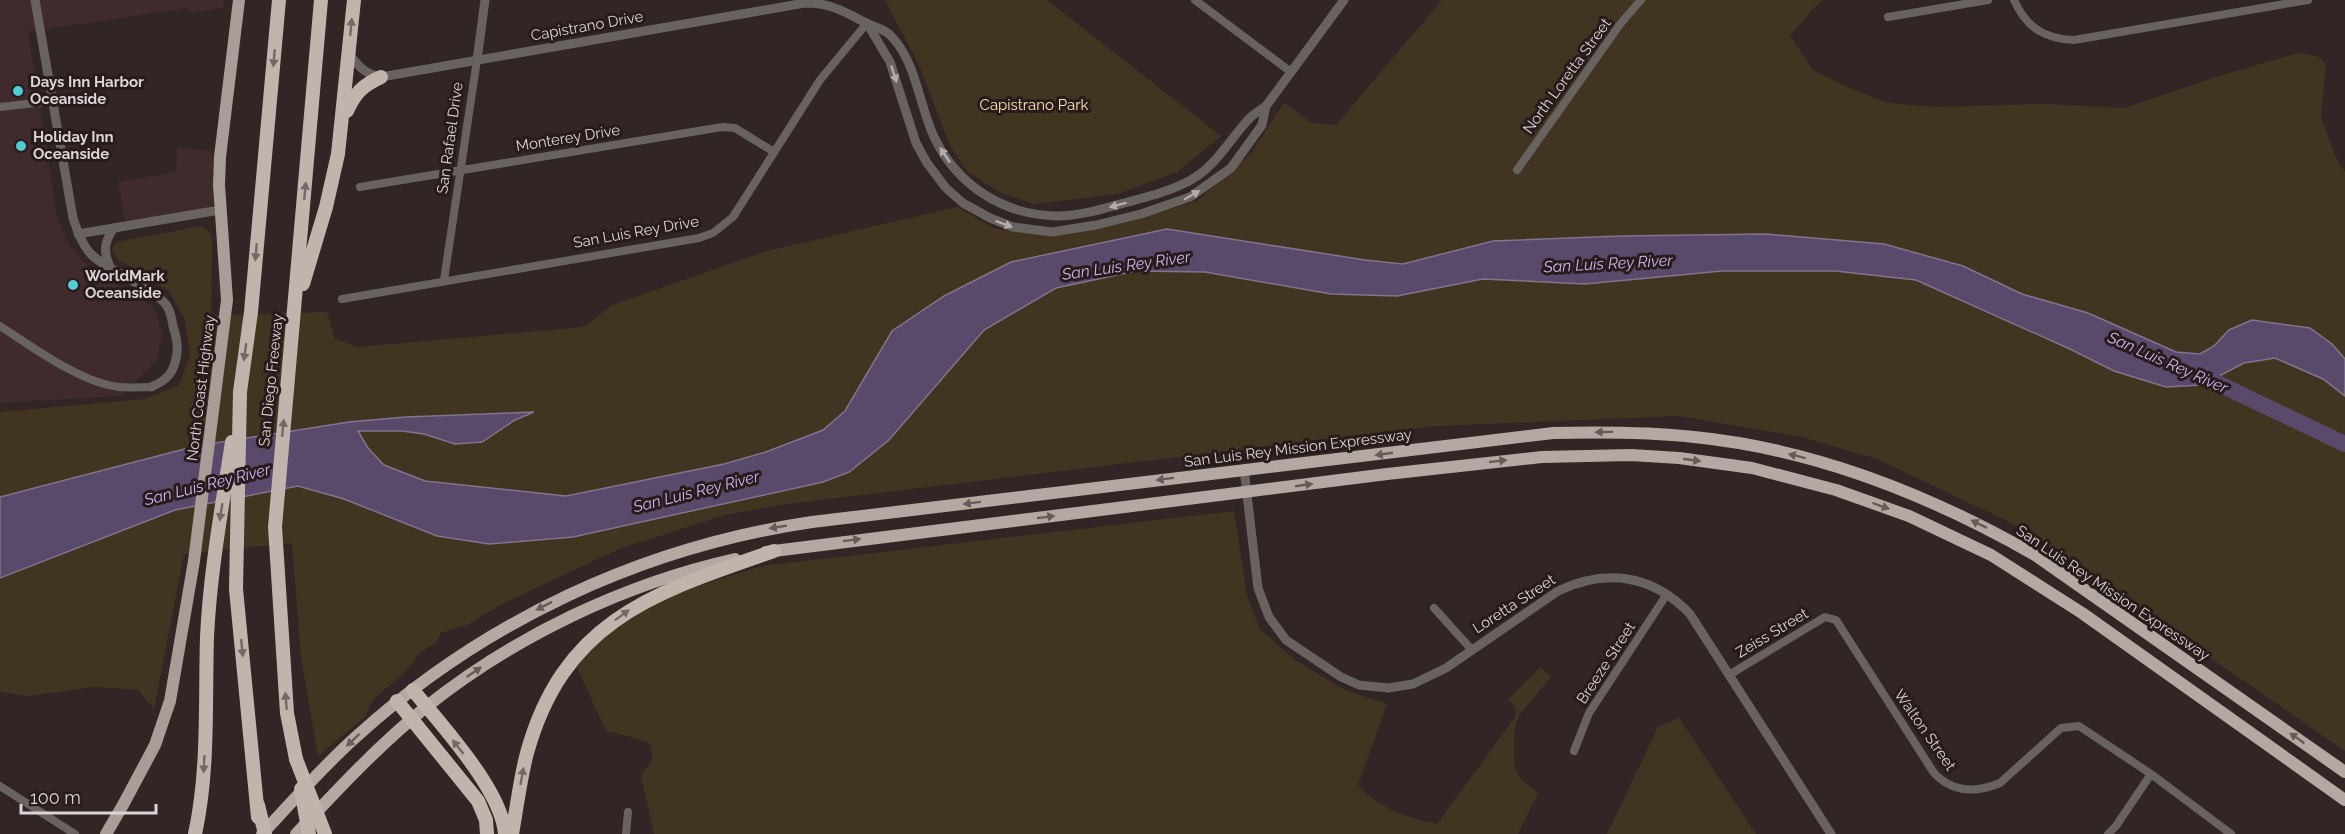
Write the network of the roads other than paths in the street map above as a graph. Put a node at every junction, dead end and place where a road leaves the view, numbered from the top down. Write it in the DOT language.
graph roads {
  1 [pos="35,0"];
  2 [pos="239,0"];
  3 [pos="279,0"];
  4 [pos="321,0"];
  5 [pos="354,0"];
  6 [pos="485,0"];
  7 [pos="1195,0"];
  8 [pos="1344,0"];
  9 [pos="1641,0"];
  10 [pos="1988,0"];
  11 [pos="2014,0"];
  12 [pos="2308,0"];
  13 [pos="804,2"];
  14 [pos="1888,16"];
  15 [pos="867,23"];
  16 [pos="349,54"];
  17 [pos="477,60"];
  18 [pos="1291,72"];
  19 [pos="381,77"];
  20 [pos="52,100"];
  21 [pos="1266,106"];
  22 [pos="0,107"];
  23 [pos="342,121"];
  24 [pos="774,152"];
  25 [pos="460,170"];
  26 [pos="1517,170"];
  27 [pos="360,187"];
  28 [pos="220,210"];
  29 [pos="114,228"];
  30 [pos="78,234"];
  31 [pos="111,268"];
  32 [pos="444,280"];
  33 [pos="342,299"];
  34 [pos="295,312"];
  35 [pos="0,326"];
  36 [pos="151,387"];
  37 [pos="240,392"];
  38 [pos="1244,469"];
  39 [pos="1246,493"];
  40 [pos="774,550"];
  41 [pos="1667,594"];
  42 [pos="1434,608"];
  43 [pos="1830,617"];
  44 [pos="1472,650"];
  45 [pos="1729,675"];
  46 [pos="413,690"];
  47 [pos="398,701"];
  48 [pos="427,707"];
  49 [pos="412,719"];
  50 [pos="1574,751"];
  51 [pos="296,759"];
  52 [pos="2345,772"];
  53 [pos="2151,774"];
  54 [pos="0,786"];
  55 [pos="2345,800"];
  56 [pos="628,812"];
  57 [pos="75,834"];
  58 [pos="106,834"];
  59 [pos="195,834"];
  60 [pos="262,834"];
  61 [pos="296,834"];
  62 [pos="309,834"];
  63 [pos="325,834"];
  64 [pos="487,834"];
  65 [pos="505,834"];
  66 [pos="512,834"];
  67 [pos="626,834"];
  68 [pos="1831,834"];
  69 [pos="2108,834"];
  70 [pos="2231,834"];
  1 -- 20 [label="street"];
  2 -- 28 [label="main road, North Coast Highway"];
  3 -- 37 [label="highway, San Diego Freeway, one-way"];
  34 -- 4 [label="highway, San Diego Freeway, one-way"];
  16 -- 5 [label="highway, one-way"];
  6 -- 17 [label="street, San Rafael Drive"];
  7 -- 18 [label="street"];
  8 -- 18 [label="street, Capistrano Drive"];
  9 -- 26 [label="street, North Loretta Street"];
  10 -- 14 [label="street"];
  11 -- 12 [label="street"];
  13 -- 15 [label="street, Capistrano Drive"];
  13 -- 17 [label="street, Capistrano Drive"];
  21 -- 15 [label="street, Capistrano Drive, one-way"];
  15 -- 21 [label="street, Capistrano Drive, one-way"];
  15 -- 24 [label="street, San Luis Rey Drive"];
  16 -- 19 [label="street"];
  16 -- 23 [label="highway"];
  17 -- 19 [label="street, Capistrano Drive"];
  17 -- 25 [label="street, San Rafael Drive"];
  18 -- 21 [label="street, Capistrano Drive"];
  19 -- 23 [label="highway"];
  20 -- 22 [label="street"];
  20 -- 30 [label="street"];
  23 -- 34 [label="highway"];
  24 -- 25 [label="street, Monterey Drive"];
  24 -- 32 [label="street, San Luis Rey Drive"];
  25 -- 27 [label="street, Monterey Drive"];
  25 -- 32 [label="street, San Rafael Drive"];
  28 -- 29 [label="street"];
  28 -- 58 [label="main road, North Coast Highway"];
  29 -- 30 [label="street"];
  29 -- 31 [label="street"];
  30 -- 31 [label="street"];
  31 -- 36 [label="street"];
  32 -- 33 [label="street, San Luis Rey Drive"];
  51 -- 34 [label="highway, San Diego Freeway, one-way"];
  35 -- 36 [label="street"];
  37 -- 59 [label="highway, one-way"];
  37 -- 60 [label="highway, San Diego Freeway, one-way, bridge"];
  38 -- 39 [label="street, Loretta Street"];
  38 -- 46 [label="highway, San Luis Rey Mission Expressway, one-way"];
  52 -- 38 [label="highway, San Luis Rey Mission Expressway, one-way"];
  40 -- 39 [label="highway, one-way"];
  39 -- 44 [label="street, Loretta Street"];
  39 -- 55 [label="highway, one-way"];
  48 -- 40 [label="highway, one-way"];
  66 -- 40 [label="highway, one-way"];
  41 -- 44 [label="street, Loretta Street"];
  41 -- 45 [label="street, Loretta Street"];
  41 -- 50 [label="street, Breeze Street"];
  42 -- 44 [label="street"];
  43 -- 45 [label="street, Zeiss Street"];
  43 -- 53 [label="street, Walton Street"];
  45 -- 68 [label="street, Loretta Street"];
  46 -- 47 [label="highway, San Luis Rey Mission Expressway"];
  46 -- 48 [label="highway"];
  47 -- 49 [label="highway"];
  47 -- 60 [label="highway, San Luis Rey Mission Expressway, one-way"];
  48 -- 49 [label="highway"];
  65 -- 48 [label="highway, one-way"];
  49 -- 61 [label="highway"];
  49 -- 64 [label="highway"];
  51 -- 62 [label="highway, San Diego Freeway, bridge"];
  51 -- 63 [label="highway, bridge"];
  53 -- 69 [label="street"];
  53 -- 70 [label="street, Walton Street"];
  54 -- 57 [label="street"];
  56 -- 67 [label="street"];
}
